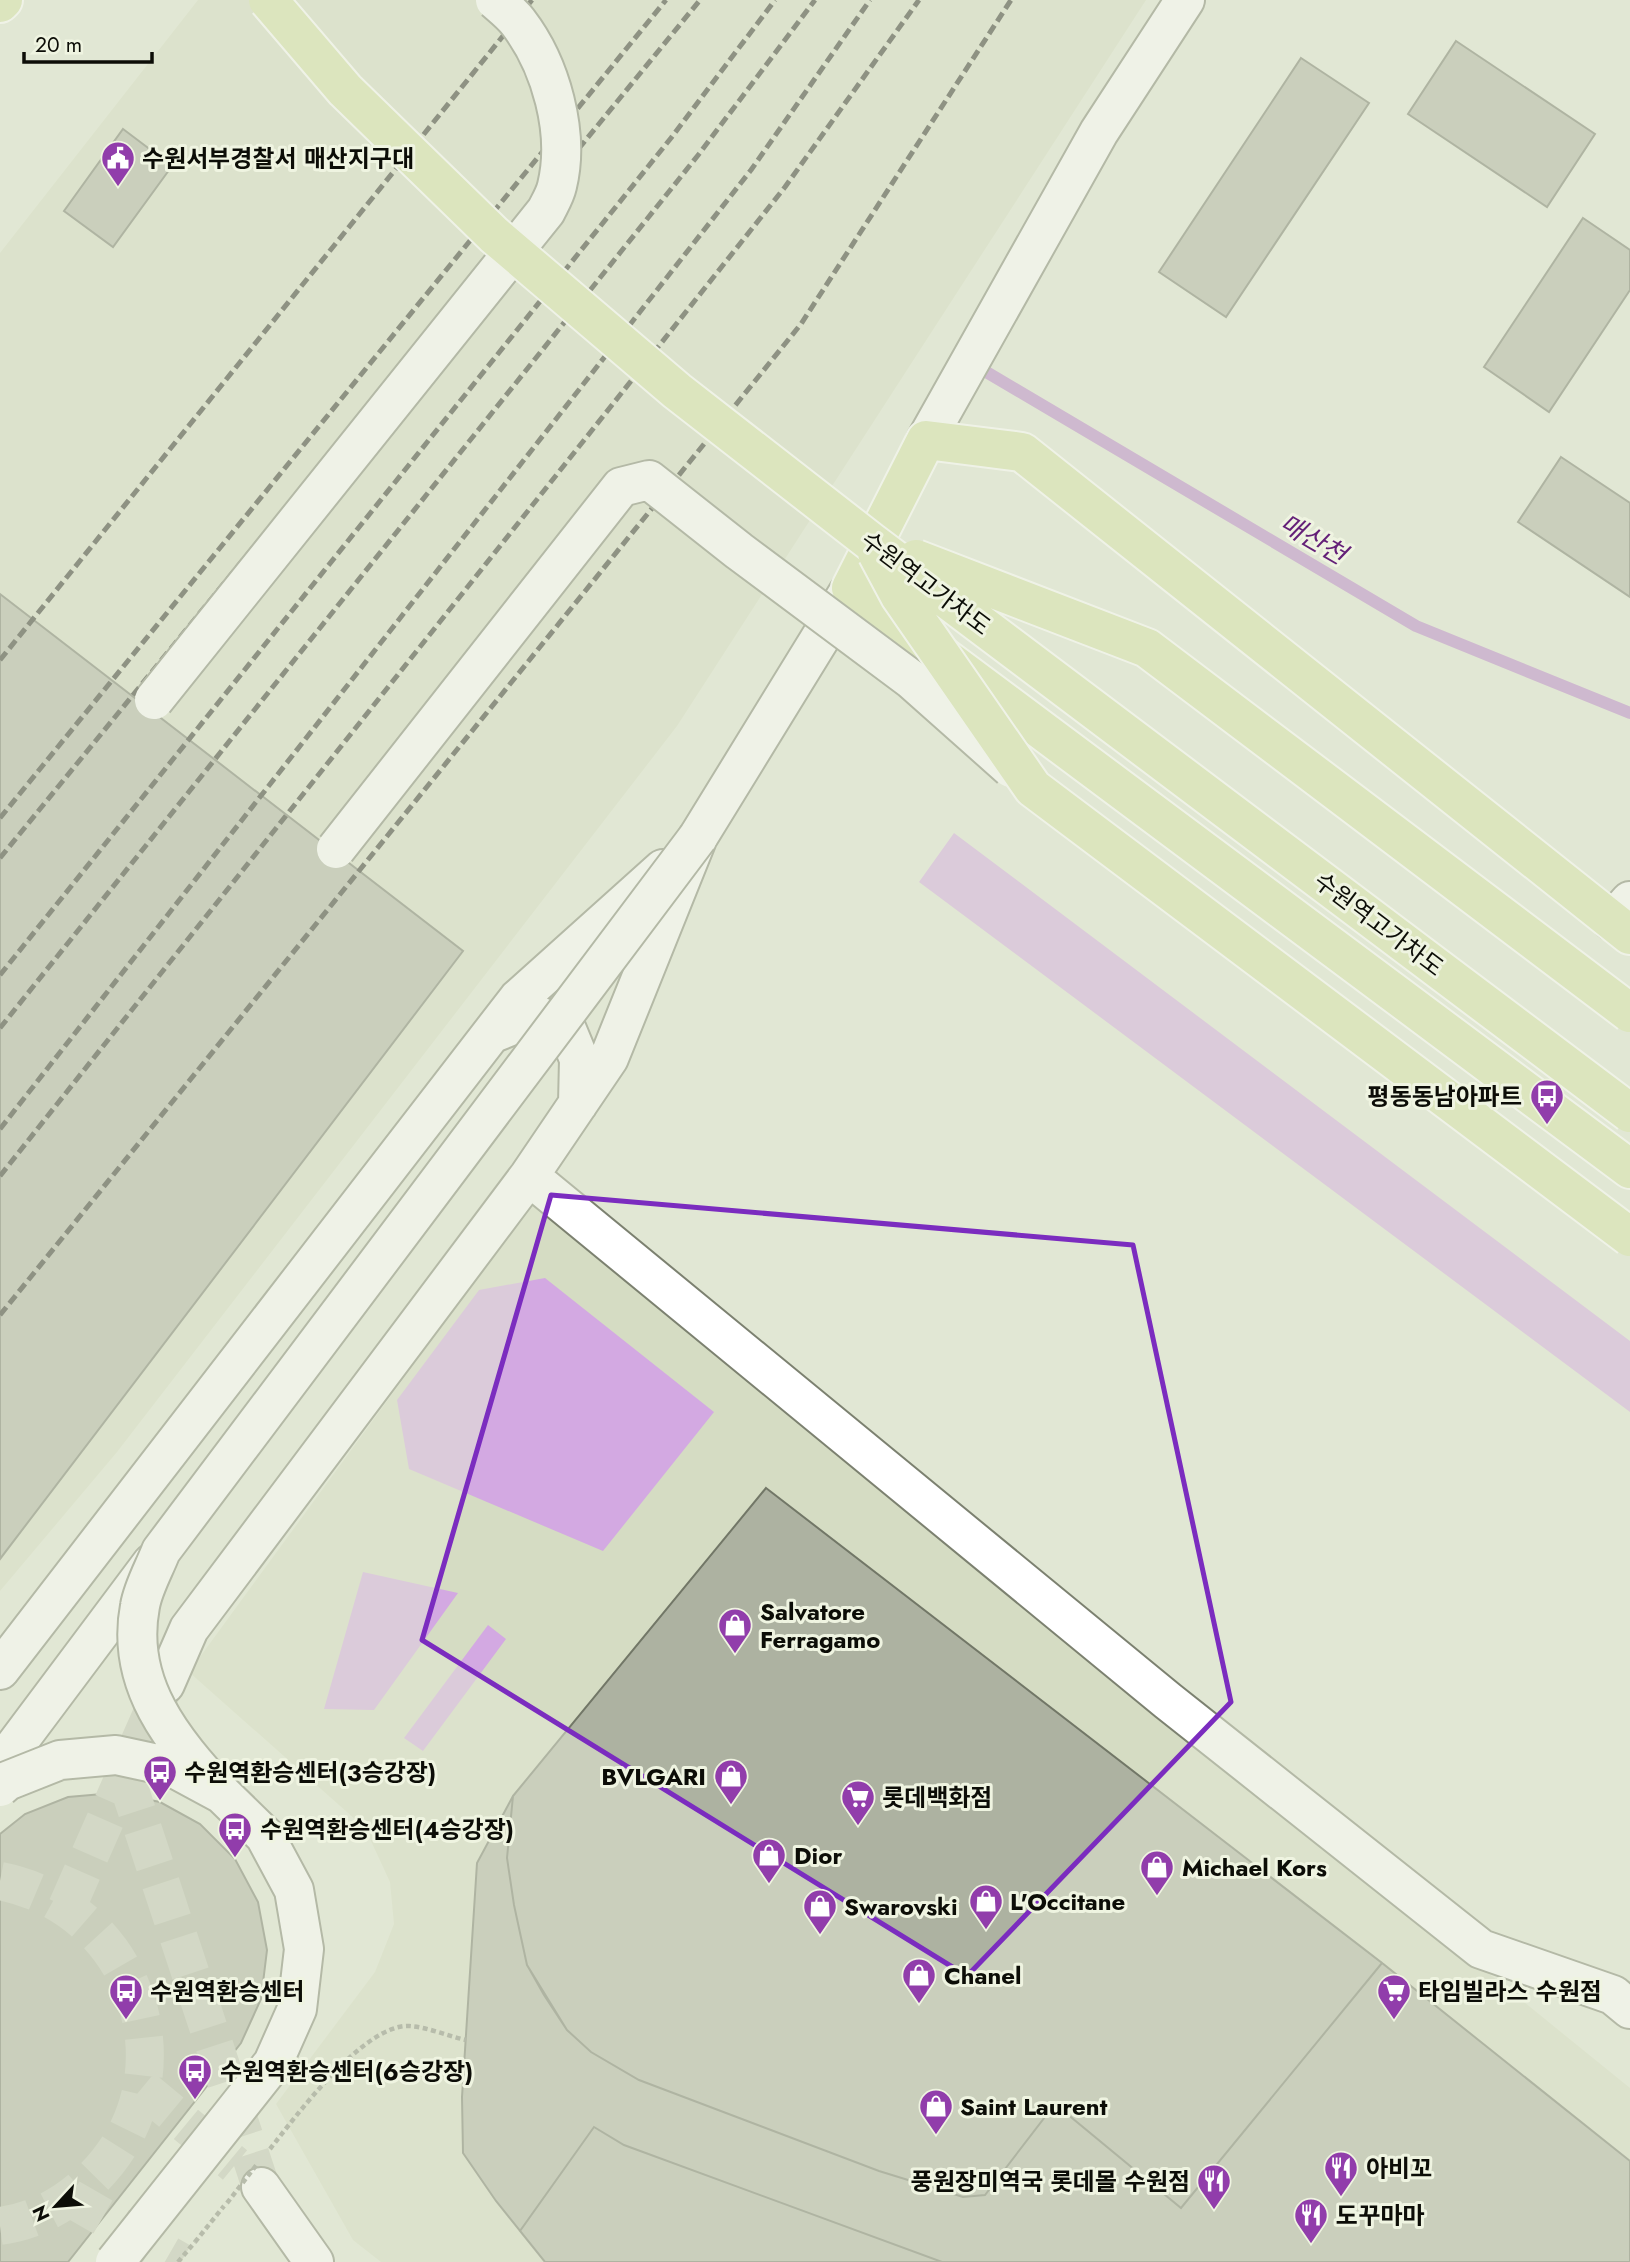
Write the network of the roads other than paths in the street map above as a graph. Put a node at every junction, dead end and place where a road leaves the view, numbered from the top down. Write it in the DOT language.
graph roads {
  1 [pos="268,0"];
  2 [pos="495,0"];
  3 [pos="1185,0"];
  4 [pos="926,440"];
  5 [pos="871,542"];
  6 [pos="851,588"];
  7 [pos="154,700"];
  8 [pos="1033,788"];
  9 [pos="698,837"];
  10 [pos="336,849"];
  11 [pos="1624,919"];
  12 [pos="1630,1013"];
  13 [pos="491,1034"];
  14 [pos="578,1104"];
  15 [pos="1630,1113"];
  16 [pos="1630,1169"];
  17 [pos="529,1176"];
  18 [pos="1630,1237"];
  19 [pos="161,1551"];
  20 [pos="0,1670"];
  21 [pos="165,1684"];
  22 [pos="0,1766"];
  23 [pos="0,1787"];
  24 [pos="222,1794"];
  25 [pos="1630,2009"];
  26 [pos="261,2187"];
  27 [pos="116,2262"];
  28 [pos="314,2262"];
  1 -- 5 [label="main road, 수원역고가차도, bridge"];
  2 -- 7 [label="street, bridge"];
  3 -- 4 [label="street"];
  4 -- 6 [label="main road"];
  4 -- 11 [label="main road"];
  5 -- 8 [label="main road, bridge"];
  5 -- 12 [label="main road, bridge"];
  5 -- 15 [label="main road, 수원역고가차도, bridge"];
  6 -- 9 [label="street"];
  6 -- 16 [label="main road"];
  8 -- 10 [label="street, bridge"];
  8 -- 18 [label="main road, bridge"];
  9 -- 13 [label="street"];
  9 -- 14 [label="street"];
  9 -- 19 [label="street, bridge"];
  13 -- 14 [label="street"];
  13 -- 20 [label="street"];
  14 -- 17 [label="street"];
  17 -- 21 [label="street"];
  17 -- 25 [label="street"];
  19 -- 22 [label="street, bridge"];
  19 -- 24 [label="street, bridge"];
  23 -- 24 [label="street, bridge"];
  24 -- 27 [label="street, bridge"];
  26 -- 28 [label="street"];
}
